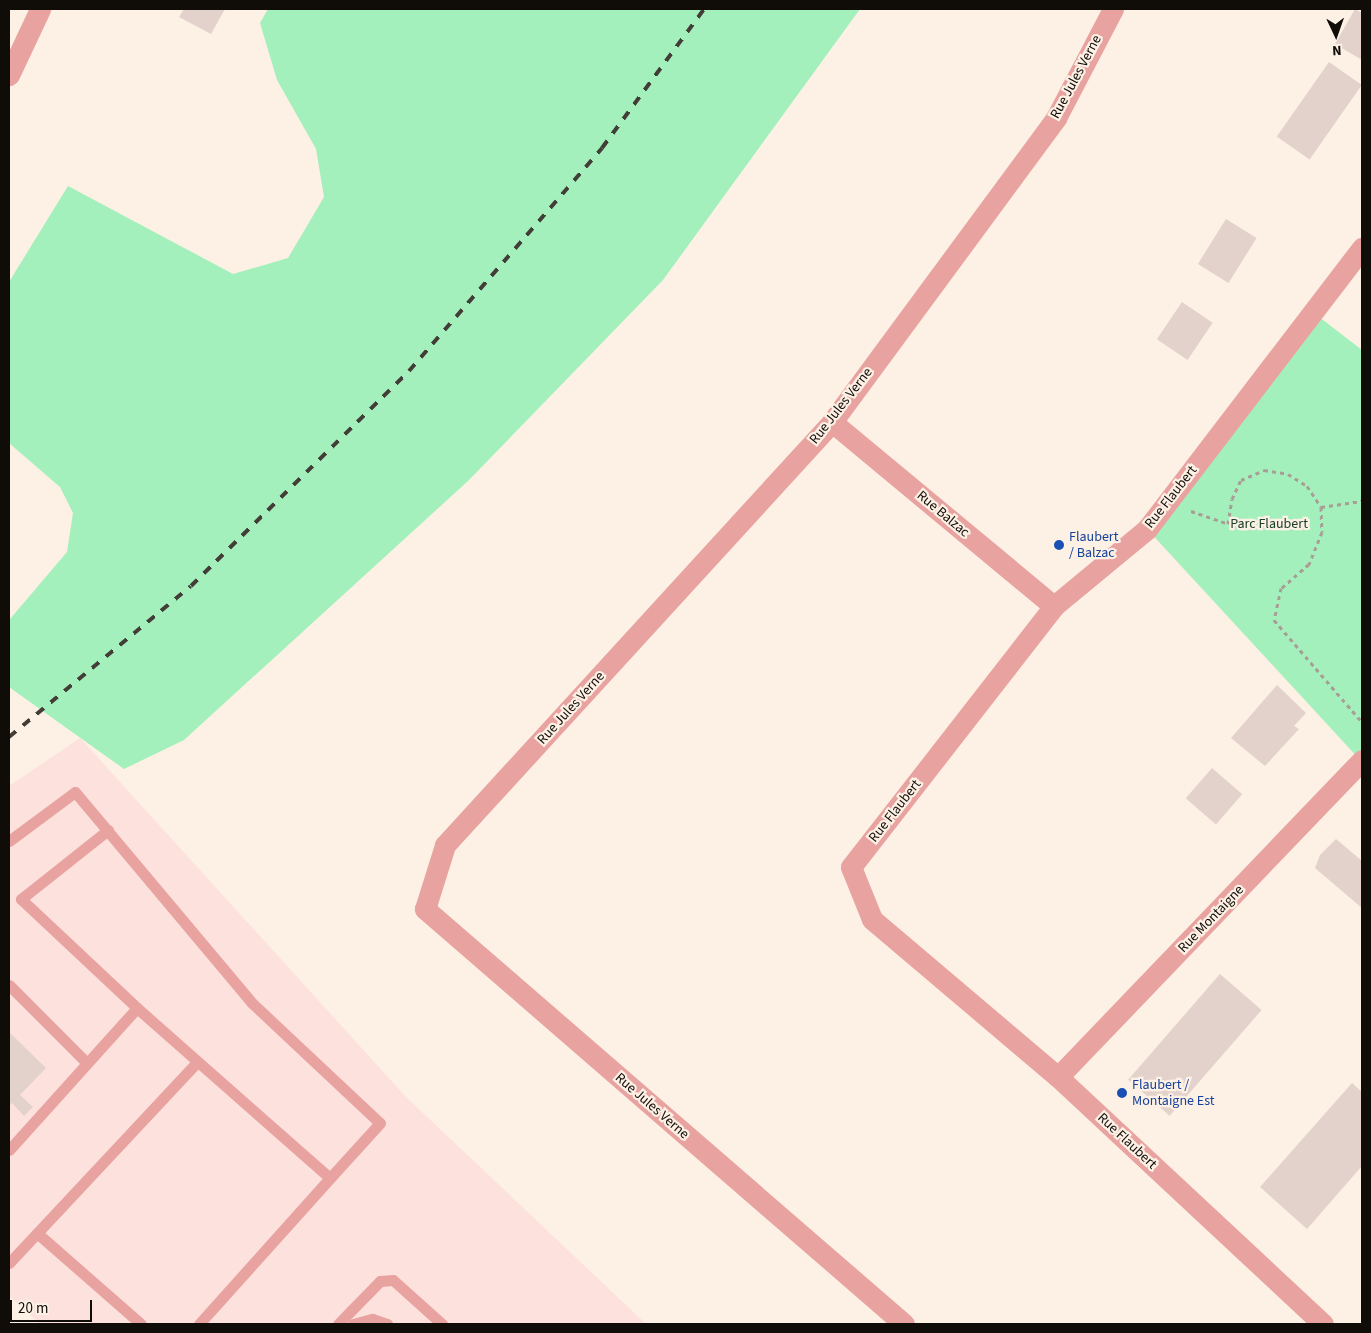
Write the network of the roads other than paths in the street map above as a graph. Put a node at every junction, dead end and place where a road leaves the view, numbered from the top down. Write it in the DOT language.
graph roads {
  1 [pos="40,9"];
  2 [pos="1112,9"];
  3 [pos="9,75"];
  4 [pos="1362,248"];
  5 [pos="832,422"];
  6 [pos="1054,606"];
  7 [pos="1362,760"];
  8 [pos="1355,784"];
  9 [pos="108,830"];
  10 [pos="9,841"];
  11 [pos="9,985"];
  12 [pos="137,1008"];
  13 [pos="197,1062"];
  14 [pos="87,1063"];
  15 [pos="1058,1077"];
  16 [pos="9,1150"];
  17 [pos="330,1178"];
  18 [pos="37,1233"];
  19 [pos="9,1263"];
  20 [pos="140,1324"];
  21 [pos="199,1324"];
  22 [pos="338,1324"];
  23 [pos="354,1324"];
  24 [pos="387,1324"];
  25 [pos="442,1324"];
  26 [pos="904,1324"];
  27 [pos="1324,1324"];
  1 -- 3 [label="street"];
  2 -- 5 [label="street, Rue Jules Verne"];
  4 -- 6 [label="street, Rue Flaubert"];
  5 -- 6 [label="street, Rue Balzac"];
  5 -- 26 [label="street, Rue Jules Verne"];
  6 -- 15 [label="street, Rue Flaubert"];
  7 -- 8 [label="street, Rue Montaigne"];
  8 -- 15 [label="street, Rue Montaigne"];
  9 -- 10 [label="lane"];
  9 -- 12 [label="lane"];
  9 -- 17 [label="lane"];
  11 -- 14 [label="lane"];
  12 -- 13 [label="lane"];
  12 -- 14 [label="lane"];
  13 -- 17 [label="lane"];
  13 -- 18 [label="lane"];
  14 -- 16 [label="lane"];
  15 -- 27 [label="street, Rue Flaubert"];
  17 -- 21 [label="lane"];
  18 -- 19 [label="lane"];
  18 -- 20 [label="lane"];
  22 -- 25 [label="lane"];
  23 -- 24 [label="lane"];
}
